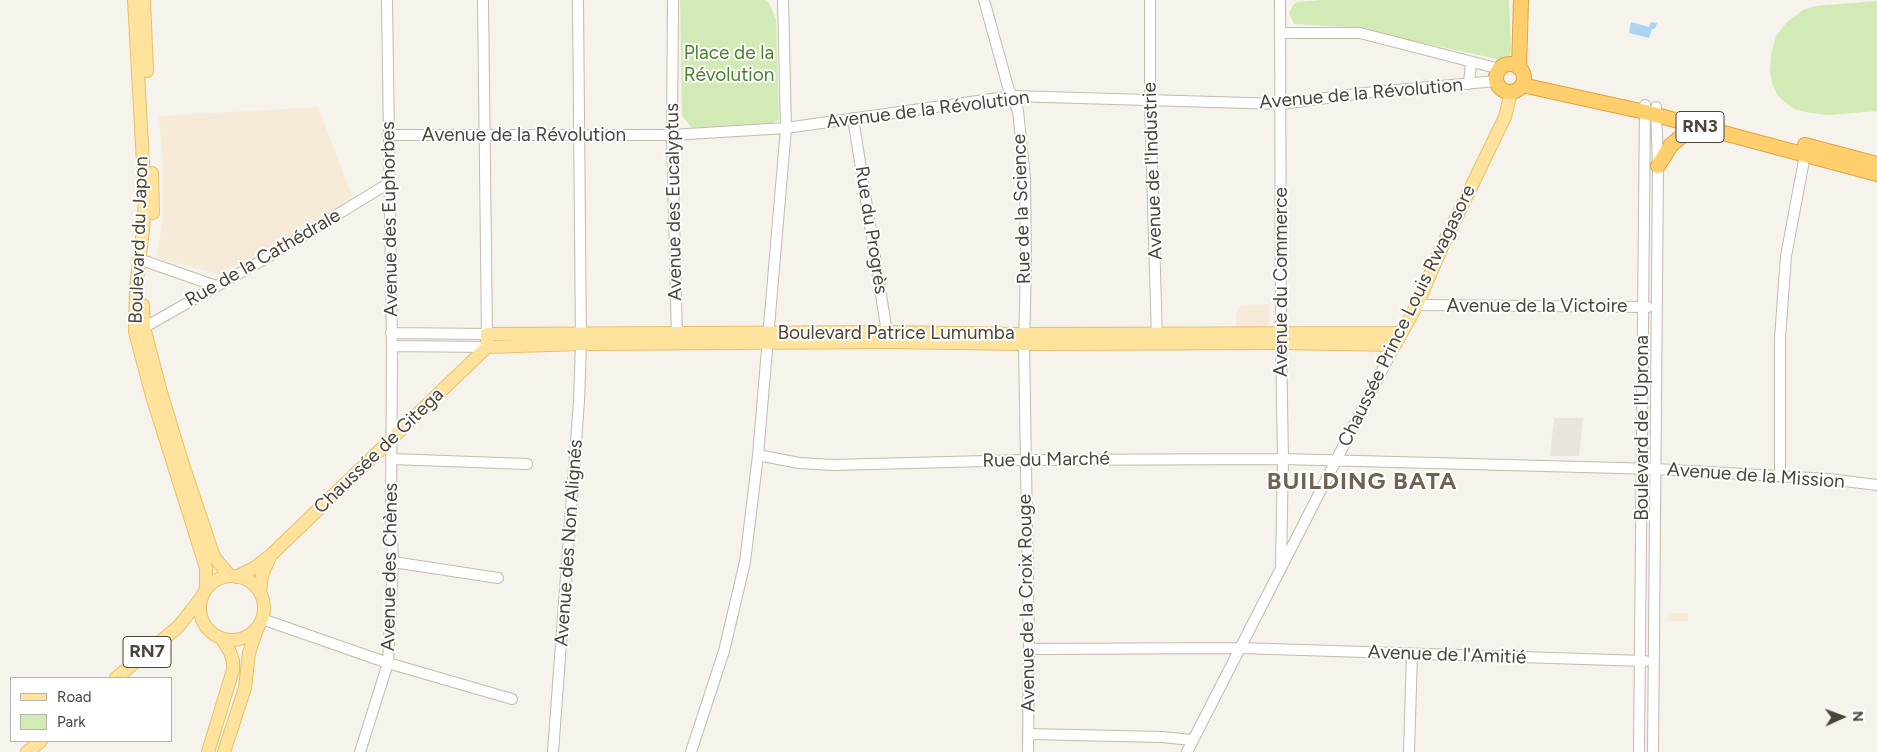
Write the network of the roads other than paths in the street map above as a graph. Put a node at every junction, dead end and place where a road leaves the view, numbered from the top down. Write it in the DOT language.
graph roads {
  1 [pos="134,0"];
  2 [pos="144,0"];
  3 [pos="386,0"];
  4 [pos="483,0"];
  5 [pos="578,0"];
  6 [pos="672,0"];
  7 [pos="783,0"];
  8 [pos="984,0"];
  9 [pos="1150,0"];
  10 [pos="1280,0"];
  11 [pos="1521,0"];
  12 [pos="1281,33"];
  13 [pos="1471,62"];
  14 [pos="1498,75"];
  15 [pos="1519,80"];
  16 [pos="1469,84"];
  17 [pos="1013,96"];
  18 [pos="1150,101"];
  19 [pos="1280,104"];
  20 [pos="1650,110"];
  21 [pos="853,118"];
  22 [pos="1694,126"];
  23 [pos="786,128"];
  24 [pos="388,135"];
  25 [pos="672,135"];
  26 [pos="484,136"];
  27 [pos="579,136"];
  28 [pos="1645,151"];
  29 [pos="1657,151"];
  30 [pos="1805,155"];
  31 [pos="1877,164"];
  32 [pos="1658,166"];
  33 [pos="1877,174"];
  34 [pos="148,179"];
  35 [pos="389,183"];
  36 [pos="143,260"];
  37 [pos="216,286"];
  38 [pos="1417,305"];
  39 [pos="1642,306"];
  40 [pos="1657,306"];
  41 [pos="140,330"];
  42 [pos="391,333"];
  43 [pos="1401,333"];
  44 [pos="887,337"];
  45 [pos="677,338"];
  46 [pos="769,338"];
  47 [pos="1157,338"];
  48 [pos="1281,338"];
  49 [pos="581,339"];
  50 [pos="1024,339"];
  51 [pos="487,340"];
  52 [pos="1395,345"];
  53 [pos="392,346"];
  54 [pos="392,438"];
  55 [pos="758,455"];
  56 [pos="391,459"];
  57 [pos="1283,459"];
  58 [pos="1025,460"];
  59 [pos="1335,460"];
  60 [pos="527,464"];
  61 [pos="1642,469"];
  62 [pos="1656,469"];
  63 [pos="180,470"];
  64 [pos="1780,476"];
  65 [pos="1877,485"];
  66 [pos="271,555"];
  67 [pos="393,562"];
  68 [pos="1281,564"];
  69 [pos="233,576"];
  70 [pos="498,578"];
  71 [pos="204,593"];
  72 [pos="260,593"];
  73 [pos="260,623"];
  74 [pos="178,627"];
  75 [pos="206,627"];
  76 [pos="222,639"];
  77 [pos="1240,648"];
  78 [pos="1029,649"];
  79 [pos="1412,654"];
  80 [pos="1640,661"];
  81 [pos="1654,661"];
  82 [pos="388,663"];
  83 [pos="117,677"];
  84 [pos="512,699"];
  85 [pos="1029,734"];
  86 [pos="1192,740"];
  87 [pos="40,742"];
  88 [pos="27,752"];
  89 [pos="208,752"];
  90 [pos="224,752"];
  91 [pos="360,752"];
  92 [pos="554,752"];
  93 [pos="691,752"];
  94 [pos="1028,752"];
  95 [pos="1186,752"];
  96 [pos="1409,752"];
  97 [pos="1639,752"];
  98 [pos="1654,752"];
  1 -- 34 [label="main road, Boulevard du Japon"];
  2 -- 34 [label="main road, Boulevard du Japon"];
  3 -- 24 [label="street, Avenue des Euphorbes"];
  4 -- 26 [label="street"];
  5 -- 27 [label="street, Avenue des Non Alignés"];
  6 -- 25 [label="street, Avenue des Eucalyptus"];
  7 -- 23 [label="street"];
  8 -- 17 [label="street, Rue de la Science"];
  9 -- 18 [label="street, Avenue de l'Industrie"];
  10 -- 12 [label="street, Avenue du Commerce"];
  11 -- 15 [label="highway"];
  12 -- 13 [label="street"];
  12 -- 19 [label="street, Avenue du Commerce"];
  13 -- 14 [label="street"];
  13 -- 16 [label="street"];
  14 -- 15 [label="highway, RN3"];
  14 -- 15 [label="highway, RN3"];
  14 -- 16 [label="street, Avenue de la Révolution"];
  15 -- 20 [label="highway, RN3"];
  15 -- 38 [label="main road, Chaussée Prince Louis Rwagasore"];
  16 -- 19 [label="street, Avenue de la Révolution"];
  17 -- 18 [label="street, Avenue de la Révolution"];
  17 -- 21 [label="street, Avenue de la Révolution"];
  17 -- 50 [label="street, Rue de la Science"];
  18 -- 19 [label="street, Avenue de la Révolution"];
  18 -- 47 [label="street, Avenue de l'Industrie"];
  19 -- 48 [label="street, Avenue du Commerce"];
  20 -- 22 [label="highway, RN3"];
  20 -- 28 [label="street, Boulevard de l'Uprona"];
  20 -- 29 [label="street, Boulevard de l'Uprona"];
  20 -- 31 [label="highway, RN3"];
  21 -- 23 [label="street, Avenue de la Révolution"];
  21 -- 44 [label="street, Rue du Progrès"];
  22 -- 30 [label="highway, RN3"];
  22 -- 32 [label="highway"];
  23 -- 25 [label="street, Avenue de la Révolution"];
  23 -- 46 [label="street"];
  24 -- 26 [label="street, Avenue de la Révolution"];
  24 -- 35 [label="street, Avenue des Euphorbes"];
  25 -- 27 [label="street, Avenue de la Révolution"];
  25 -- 45 [label="street, Avenue des Eucalyptus"];
  26 -- 27 [label="street, Avenue de la Révolution"];
  26 -- 51 [label="street"];
  27 -- 49 [label="street, Avenue des Non Alignés"];
  28 -- 29 [label="street"];
  28 -- 39 [label="street, Boulevard de l'Uprona"];
  29 -- 32 [label="street, Boulevard de l'Uprona"];
  30 -- 33 [label="highway, RN3"];
  30 -- 64 [label="street"];
  32 -- 40 [label="street, Boulevard de l'Uprona"];
  34 -- 36 [label="main road, Boulevard du Japon"];
  35 -- 37 [label="street, Rue de la Cathédrale"];
  35 -- 42 [label="street, Avenue des Euphorbes"];
  36 -- 37 [label="street"];
  36 -- 41 [label="main road, Boulevard du Japon"];
  37 -- 41 [label="street, Rue de la Cathédrale"];
  38 -- 39 [label="street, Avenue de la Victoire"];
  38 -- 43 [label="main road, Chaussée Prince Louis Rwagasore"];
  39 -- 40 [label="street, Avenue de la Victoire"];
  39 -- 61 [label="street, Boulevard de l'Uprona"];
  40 -- 62 [label="street, Boulevard de l'Uprona"];
  41 -- 63 [label="main road, Boulevard du Japon"];
  42 -- 51 [label="street, Boulevard Patrice Lumumba"];
  42 -- 53 [label="street, Avenue des Euphorbes"];
  43 -- 48 [label="main road, Boulevard Patrice Lumumba"];
  43 -- 52 [label="main road, Chaussée Prince Louis Rwagasore"];
  44 -- 46 [label="main road, Boulevard Patrice Lumumba"];
  44 -- 50 [label="main road, Boulevard Patrice Lumumba"];
  45 -- 46 [label="main road, Boulevard Patrice Lumumba"];
  45 -- 49 [label="main road, Boulevard Patrice Lumumba"];
  46 -- 55 [label="street"];
  47 -- 48 [label="main road, Boulevard Patrice Lumumba"];
  47 -- 50 [label="main road, Boulevard Patrice Lumumba"];
  48 -- 52 [label="main road, Boulevard Patrice Lumumba"];
  48 -- 57 [label="street, Avenue du Commerce"];
  49 -- 51 [label="main road, Boulevard Patrice Lumumba"];
  49 -- 92 [label="street, Avenue des Non Alignés"];
  50 -- 58 [label="street, Avenue de la Croix Rouge"];
  51 -- 53 [label="street, Boulevard Patrice Lumumba"];
  51 -- 54 [label="main road, Chaussée de Gitega"];
  52 -- 59 [label="street, Chaussée Prince Louis Rwagasore"];
  53 -- 54 [label="street, Avenue des Euphorbes"];
  54 -- 56 [label="street, Avenue des Chènes"];
  54 -- 66 [label="main road, Chaussée de Gitega"];
  55 -- 58 [label="street, Rue du Marché"];
  55 -- 93 [label="street"];
  56 -- 60 [label="street"];
  56 -- 67 [label="street, Avenue des Chènes"];
  57 -- 58 [label="street, Rue du Marché"];
  57 -- 59 [label="street, Rue du Marché"];
  57 -- 68 [label="street, Avenue du Commerce"];
  58 -- 78 [label="street, Avenue de la Croix Rouge"];
  59 -- 61 [label="street, Avenue de la Mission"];
  59 -- 68 [label="street, Chaussée Prince Louis Rwagasore"];
  61 -- 62 [label="street, Avenue de la Mission"];
  61 -- 80 [label="street, Boulevard de l'Uprona"];
  62 -- 64 [label="street, Avenue de la Mission"];
  62 -- 81 [label="street, Boulevard de l'Uprona"];
  63 -- 69 [label="main road, Boulevard du Japon"];
  63 -- 71 [label="main road, Boulevard du Japon"];
  64 -- 65 [label="street, Avenue de la Mission"];
  66 -- 69 [label="main road, Chaussée de Gitega"];
  66 -- 72 [label="main road, Chaussée de Gitega"];
  67 -- 70 [label="street"];
  67 -- 82 [label="street, Avenue des Chènes"];
  68 -- 77 [label="street, Chaussée Prince Louis Rwagasore"];
  69 -- 71 [label="main road"];
  69 -- 72 [label="main road"];
  71 -- 74 [label="main road, RN7"];
  71 -- 75 [label="main road"];
  72 -- 73 [label="main road"];
  73 -- 76 [label="main road"];
  73 -- 82 [label="street"];
  73 -- 90 [label="main road"];
  74 -- 75 [label="main road, RN7"];
  74 -- 83 [label="main road, RN7"];
  75 -- 76 [label="main road"];
  76 -- 89 [label="main road"];
  77 -- 78 [label="street, Avenue de l'Amitié"];
  77 -- 79 [label="street, Avenue de l'Amitié"];
  77 -- 86 [label="street, Chaussée Prince Louis Rwagasore"];
  78 -- 85 [label="street, Avenue de la Croix Rouge"];
  79 -- 80 [label="street, Avenue de l'Amitié"];
  79 -- 96 [label="street"];
  80 -- 81 [label="street, Avenue de l'Amitié"];
  80 -- 97 [label="street, Boulevard de l'Uprona"];
  81 -- 98 [label="street, Boulevard de l'Uprona"];
  82 -- 84 [label="street"];
  82 -- 91 [label="street, Avenue des Chènes"];
  85 -- 86 [label="street"];
  85 -- 94 [label="street, Avenue de la Croix Rouge"];
  86 -- 95 [label="street, Chaussée Prince Louis Rwagasore"];
  87 -- 88 [label="main road"];
}
